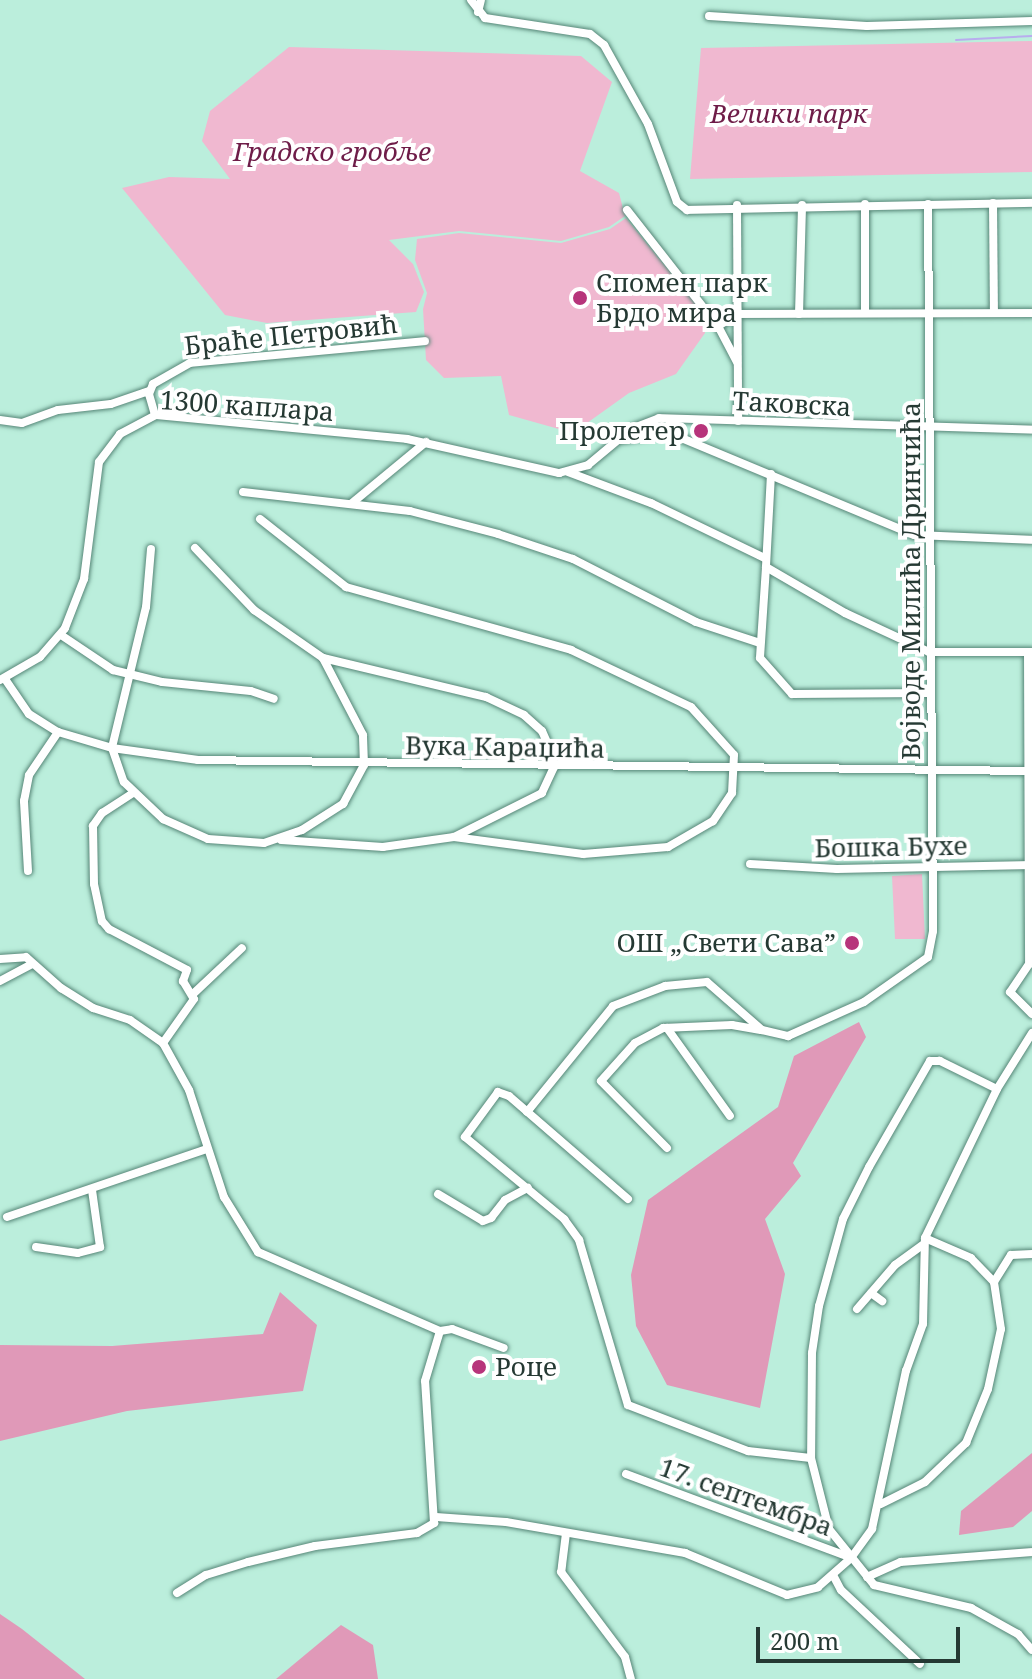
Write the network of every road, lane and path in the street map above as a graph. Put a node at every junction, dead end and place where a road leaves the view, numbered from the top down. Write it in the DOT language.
graph roads {
  1 [pos="471,0"];
  2 [pos="481,0"];
  3 [pos="478,12"];
  4 [pos="709,16"];
  5 [pos="1032,21"];
  6 [pos="993,203"];
  7 [pos="1032,203"];
  8 [pos="865,204"];
  9 [pos="928,204"];
  10 [pos="737,205"];
  11 [pos="802,205"];
  12 [pos="627,210"];
  13 [pos="865,313"];
  14 [pos="930,313"];
  15 [pos="994,313"];
  16 [pos="1032,313"];
  17 [pos="738,314"];
  18 [pos="799,314"];
  19 [pos="718,326"];
  20 [pos="425,341"];
  21 [pos="739,367"];
  22 [pos="149,391"];
  23 [pos="155,415"];
  24 [pos="0,420"];
  25 [pos="738,421"];
  26 [pos="930,430"];
  27 [pos="1032,430"];
  28 [pos="618,441"];
  29 [pos="426,442"];
  30 [pos="568,472"];
  31 [pos="771,474"];
  32 [pos="243,492"];
  33 [pos="352,503"];
  34 [pos="260,519"];
  35 [pos="930,538"];
  36 [pos="1032,540"];
  37 [pos="195,548"];
  38 [pos="151,549"];
  39 [pos="766,562"];
  40 [pos="61,635"];
  41 [pos="760,643"];
  42 [pos="929,652"];
  43 [pos="1030,652"];
  44 [pos="323,658"];
  45 [pos="132,676"];
  46 [pos="2,680"];
  47 [pos="929,693"];
  48 [pos="274,699"];
  49 [pos="58,732"];
  50 [pos="112,748"];
  51 [pos="364,765"];
  52 [pos="554,767"];
  53 [pos="734,770"];
  54 [pos="932,771"];
  55 [pos="1030,771"];
  56 [pos="133,793"];
  57 [pos="454,837"];
  58 [pos="281,840"];
  59 [pos="750,864"];
  60 [pos="1030,865"];
  61 [pos="931,866"];
  62 [pos="28,871"];
  63 [pos="242,948"];
  64 [pos="0,959"];
  65 [pos="32,964"];
  66 [pos="0,981"];
  67 [pos="193,994"];
  68 [pos="1032,1014"];
  69 [pos="667,1028"];
  70 [pos="762,1030"];
  71 [pos="1032,1033"];
  72 [pos="163,1043"];
  73 [pos="997,1089"];
  74 [pos="527,1112"];
  75 [pos="730,1116"];
  76 [pos="667,1148"];
  77 [pos="207,1149"];
  78 [pos="528,1188"];
  79 [pos="92,1190"];
  80 [pos="438,1194"];
  81 [pos="628,1199"];
  82 [pos="7,1217"];
  83 [pos="924,1241"];
  84 [pos="36,1247"];
  85 [pos="1032,1254"];
  86 [pos="994,1282"];
  87 [pos="871,1293"];
  88 [pos="882,1301"];
  89 [pos="857,1309"];
  90 [pos="440,1331"];
  91 [pos="504,1348"];
  92 [pos="811,1458"];
  93 [pos="626,1474"];
  94 [pos="881,1504"];
  95 [pos="436,1517"];
  96 [pos="829,1529"];
  97 [pos="566,1533"];
  98 [pos="816,1541"];
  99 [pos="1032,1552"];
  100 [pos="851,1558"];
  101 [pos="833,1575"];
  102 [pos="867,1577"];
  103 [pos="177,1593"];
  104 [pos="1032,1650"];
  105 [pos="920,1664"];
  106 [pos="631,1679"];
  1 -- 3 [label="street"];
  2 -- 3 [label="street"];
  3 -- 10 [label="street"];
  4 -- 5 [label="street"];
  6 -- 7 [label="street"];
  6 -- 9 [label="street"];
  6 -- 15 [label="street"];
  8 -- 9 [label="street"];
  8 -- 11 [label="street"];
  8 -- 13 [label="street"];
  9 -- 14 [label="street, Војводе Милића Дринчића"];
  10 -- 11 [label="street"];
  10 -- 17 [label="street"];
  11 -- 18 [label="street"];
  12 -- 19 [label="street"];
  13 -- 14 [label="street"];
  13 -- 18 [label="street"];
  14 -- 15 [label="street"];
  14 -- 26 [label="street, Војводе Милића Дринчића"];
  15 -- 16 [label="street"];
  17 -- 18 [label="street"];
  17 -- 19 [label="street"];
  17 -- 21 [label="street"];
  19 -- 21 [label="street"];
  20 -- 22 [label="street, Браће Петровић"];
  21 -- 25 [label="street"];
  22 -- 23 [label="street"];
  22 -- 24 [label="street, 1300 каплара"];
  23 -- 29 [label="street, 1300 каплара"];
  23 -- 40 [label="street, 1300 каплара"];
  25 -- 26 [label="street, Таковска"];
  25 -- 28 [label="street, Таковска"];
  26 -- 27 [label="street, Таковска"];
  26 -- 35 [label="street, Војводе Милића Дринчића"];
  28 -- 30 [label="street, Таковска"];
  28 -- 31 [label="street"];
  29 -- 30 [label="street, 1300 каплара"];
  29 -- 33 [label="street"];
  30 -- 39 [label="street, 1300 каплара"];
  31 -- 35 [label="street"];
  31 -- 39 [label="street"];
  32 -- 33 [label="street"];
  33 -- 41 [label="street"];
  34 -- 53 [label="street"];
  35 -- 36 [label="street"];
  35 -- 42 [label="street, Војводе Милића Дринчића"];
  37 -- 44 [label="street"];
  38 -- 45 [label="street"];
  39 -- 41 [label="street"];
  39 -- 42 [label="street, 1300 каплара"];
  40 -- 45 [label="street"];
  40 -- 46 [label="street, 1300 каплара"];
  41 -- 47 [label="street"];
  42 -- 43 [label="street"];
  42 -- 47 [label="street, Војводе Милића Дринчића"];
  43 -- 55 [label="street"];
  44 -- 51 [label="street"];
  44 -- 52 [label="street"];
  45 -- 48 [label="street"];
  45 -- 50 [label="street"];
  46 -- 49 [label="street, Вука Караџића"];
  47 -- 54 [label="street, Војводе Милића Дринчића"];
  49 -- 50 [label="street, Вука Караџића"];
  49 -- 62 [label="street"];
  50 -- 51 [label="street, Вука Караџића"];
  50 -- 56 [label="street"];
  51 -- 52 [label="street, Вука Караџића"];
  51 -- 58 [label="street"];
  52 -- 53 [label="street, Вука Караџића"];
  52 -- 57 [label="street"];
  53 -- 54 [label="street, Вука Караџића"];
  53 -- 57 [label="street"];
  54 -- 55 [label="street, Вука Караџића"];
  54 -- 61 [label="street, Војводе Милића Дринчића"];
  55 -- 60 [label="street"];
  56 -- 58 [label="street"];
  56 -- 67 [label="street"];
  57 -- 58 [label="street"];
  59 -- 61 [label="street, Бошка Бухе"];
  60 -- 61 [label="street, Бошка Бухе"];
  60 -- 68 [label="street"];
  61 -- 70 [label="street, Војводе Милића Дринчића"];
  63 -- 67 [label="street"];
  64 -- 65 [label="street"];
  65 -- 66 [label="street"];
  65 -- 72 [label="street"];
  67 -- 72 [label="street"];
  69 -- 70 [label="street"];
  69 -- 75 [label="street"];
  69 -- 76 [label="street"];
  70 -- 74 [label="street"];
  71 -- 73 [label="street"];
  72 -- 77 [label="street"];
  73 -- 83 [label="street"];
  73 -- 92 [label="street"];
  74 -- 78 [label="street"];
  74 -- 81 [label="street"];
  77 -- 79 [label="street"];
  77 -- 90 [label="street"];
  78 -- 80 [label="street"];
  78 -- 92 [label="street"];
  79 -- 82 [label="street"];
  79 -- 84 [label="street"];
  83 -- 86 [label="street"];
  83 -- 87 [label="street"];
  83 -- 94 [label="street"];
  85 -- 86 [label="street"];
  86 -- 94 [label="street"];
  87 -- 88 [label="street"];
  87 -- 89 [label="street"];
  90 -- 91 [label="street"];
  90 -- 95 [label="street"];
  92 -- 96 [label="street"];
  93 -- 98 [label="street, 17. септембра"];
  94 -- 100 [label="street"];
  95 -- 97 [label="street"];
  95 -- 103 [label="street"];
  96 -- 98 [label="street"];
  96 -- 100 [label="street"];
  97 -- 101 [label="street"];
  97 -- 106 [label="street"];
  98 -- 100 [label="street, 17. септембра"];
  99 -- 102 [label="street"];
  100 -- 101 [label="street"];
  100 -- 102 [label="street"];
  101 -- 105 [label="street"];
  102 -- 104 [label="street"];
}
